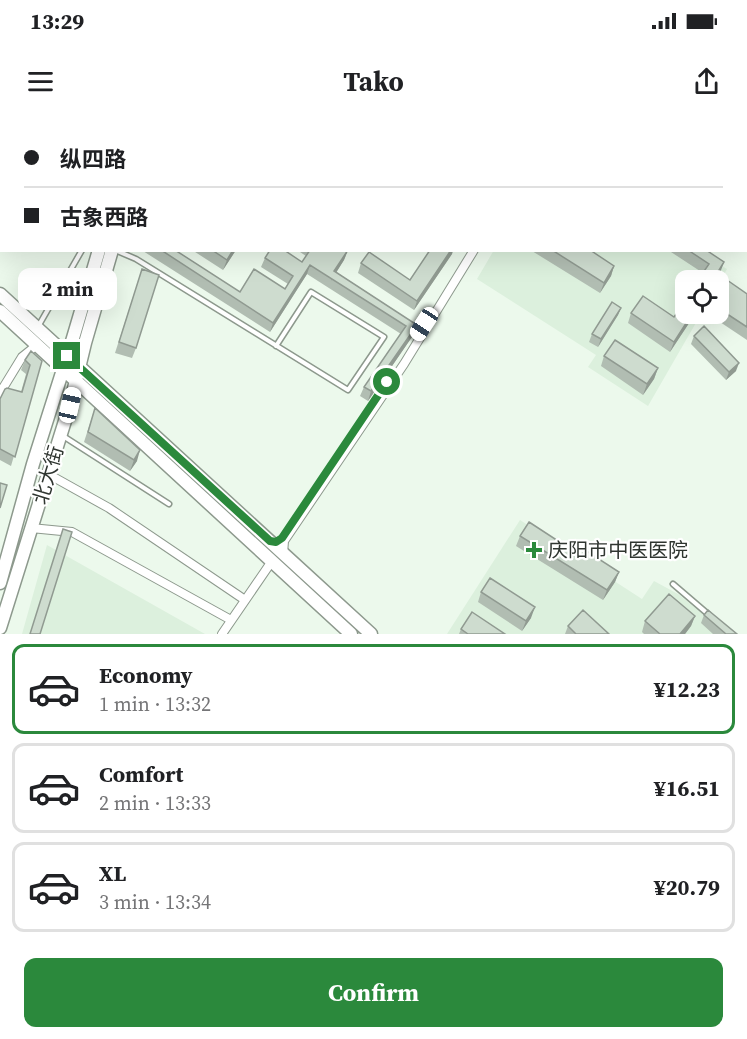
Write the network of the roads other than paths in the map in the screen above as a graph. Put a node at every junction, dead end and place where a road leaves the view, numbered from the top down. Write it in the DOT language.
graph roads {
  1 [pos="81,252"];
  2 [pos="98,252"];
  3 [pos="113,252"];
  4 [pos="119,252"];
  5 [pos="468,252"];
  6 [pos="473,252"];
  7 [pos="0,294"];
  8 [pos="0,311"];
  9 [pos="36,327"];
  10 [pos="37,345"];
  11 [pos="276,345"];
  12 [pos="67,356"];
  13 [pos="79,367"];
  14 [pos="63,369"];
  15 [pos="75,381"];
  16 [pos="0,393"];
  17 [pos="60,434"];
  18 [pos="48,474"];
  19 [pos="169,504"];
  20 [pos="31,528"];
  21 [pos="270,541"];
  22 [pos="283,554"];
  23 [pos="272,561"];
  24 [pos="0,583"];
  25 [pos="673,584"];
  26 [pos="245,600"];
  27 [pos="231,620"];
  28 [pos="715,620"];
  29 [pos="0,628"];
  30 [pos="222,634"];
  31 [pos="351,634"];
  32 [pos="370,634"];
  1 -- 9 [label="lane"];
  2 -- 12 [label="main road, 北大街"];
  3 -- 13 [label="main road, 北大街"];
  4 -- 11 [label="lane"];
  5 -- 21 [label="street"];
  6 -- 22 [label="street"];
  7 -- 9 [label="main road"];
  8 -- 10 [label="main road"];
  9 -- 12 [label="main road"];
  10 -- 14 [label="main road"];
  10 -- 16 [label="street"];
  11 -- 11 [label="lane"];
  12 -- 13 [label="main road"];
  12 -- 14 [label="main road, 北大街"];
  13 -- 15 [label="main road, 北大街"];
  13 -- 21 [label="main road"];
  14 -- 15 [label="main road"];
  14 -- 24 [label="main road, 北大街"];
  15 -- 17 [label="main road, 北大街"];
  15 -- 23 [label="main road"];
  17 -- 18 [label="main road, 北大街"];
  17 -- 19 [label="lane"];
  18 -- 20 [label="main road, 北大街"];
  18 -- 26 [label="street"];
  20 -- 27 [label="street"];
  20 -- 29 [label="main road, 北大街"];
  21 -- 22 [label="main road"];
  22 -- 32 [label="main road"];
  23 -- 26 [label="street"];
  23 -- 31 [label="main road"];
  25 -- 28 [label="lane"];
  26 -- 27 [label="street"];
  27 -- 30 [label="street"];
}
